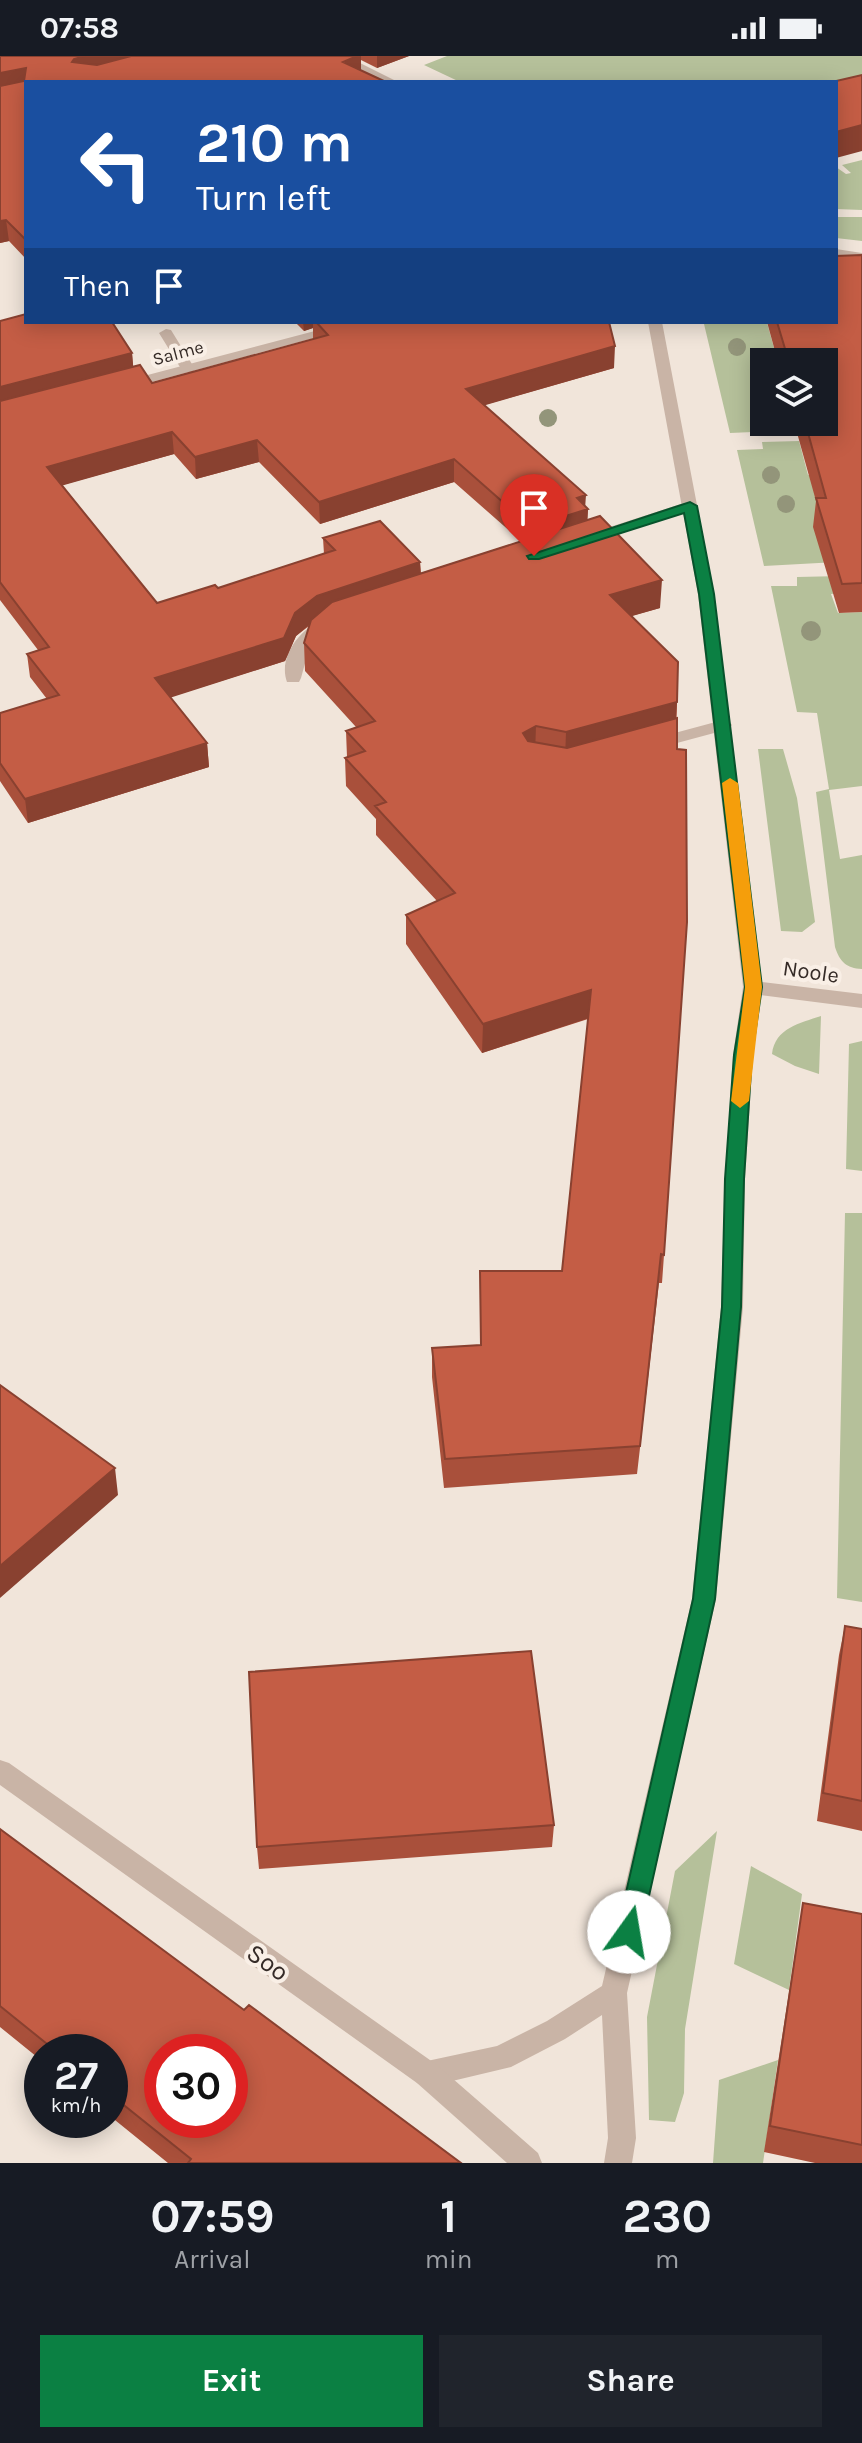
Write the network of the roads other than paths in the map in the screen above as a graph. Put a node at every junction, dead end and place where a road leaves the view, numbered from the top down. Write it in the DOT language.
graph roads {
  1 [pos="336,56"];
  2 [pos="388,80"];
  3 [pos="838,253"];
  4 [pos="862,257"];
  5 [pos="358,324"];
  6 [pos="655,324"];
  7 [pos="166,333"];
  8 [pos="188,369"];
  9 [pos="104,391"];
  10 [pos="690,506"];
  11 [pos="579,542"];
  12 [pos="345,616"];
  13 [pos="293,678"];
  14 [pos="723,725"];
  15 [pos="634,749"];
  16 [pos="753,987"];
  17 [pos="862,1001"];
  18 [pos="0,1771"];
  19 [pos="614,1993"];
  20 [pos="427,2074"];
  21 [pos="528,2163"];
  22 [pos="618,2163"];
  1 -- 2 [label="street"];
  3 -- 4 [label="street"];
  5 -- 8 [label="street, Salme"];
  6 -- 10 [label="street"];
  7 -- 8 [label="street"];
  8 -- 9 [label="street, Salme"];
  10 -- 11 [label="street"];
  10 -- 14 [label="street"];
  12 -- 13 [label="street"];
  14 -- 15 [label="street"];
  14 -- 16 [label="street"];
  16 -- 17 [label="street, Noole"];
  16 -- 19 [label="street"];
  18 -- 20 [label="street, Soo"];
  19 -- 20 [label="street"];
  19 -- 22 [label="street"];
  20 -- 21 [label="street, Soo"];
}
